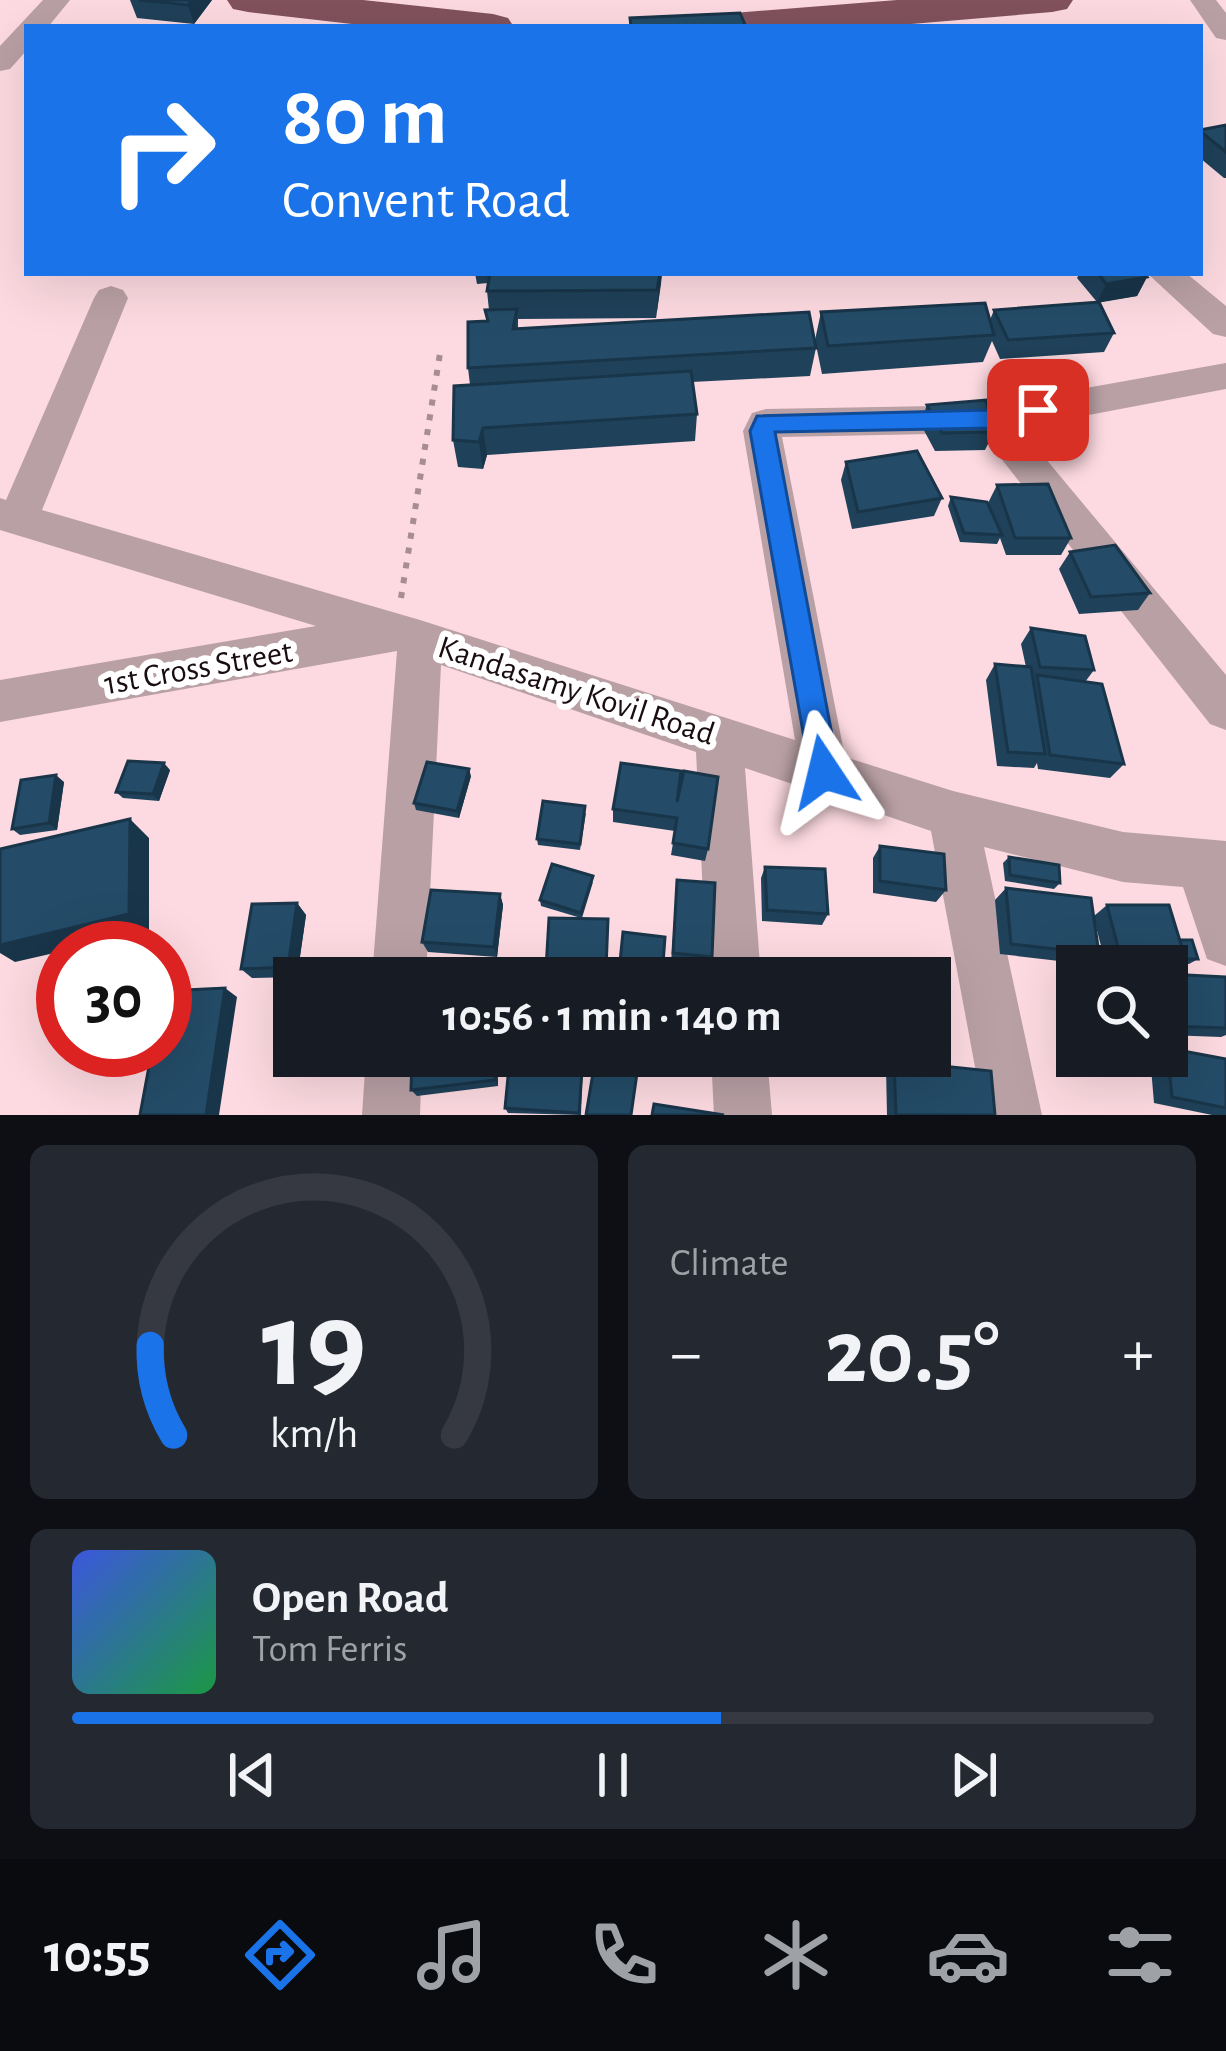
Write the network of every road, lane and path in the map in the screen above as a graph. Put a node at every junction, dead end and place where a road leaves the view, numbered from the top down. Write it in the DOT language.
graph roads {
  1 [pos="57,0"];
  2 [pos="248,0"];
  3 [pos="1052,0"];
  4 [pos="1203,0"];
  5 [pos="870,22"];
  6 [pos="35,24"];
  7 [pos="466,24"];
  8 [pos="810,24"];
  9 [pos="1226,32"];
  10 [pos="24,37"];
  11 [pos="0,63"];
  12 [pos="1168,276"];
  13 [pos="110,298"];
  14 [pos="1226,325"];
  15 [pos="441,347"];
  16 [pos="1226,376"];
  17 [pos="991,419"];
  18 [pos="10,516"];
  19 [pos="408,635"];
  20 [pos="0,701"];
  21 [pos="1226,709"];
  22 [pos="719,734"];
  23 [pos="824,772"];
  24 [pos="953,815"];
  25 [pos="1214,866"];
  26 [pos="1226,940"];
  27 [pos="400,957"];
  28 [pos="733,957"];
  29 [pos="393,1077"];
  30 [pos="740,1077"];
  31 [pos="391,1115"];
  32 [pos="743,1115"];
  33 [pos="1013,1115"];
  1 -- 6 [label="street"];
  2 -- 7 [label="highway"];
  3 -- 5 [label="highway"];
  4 -- 9 [label="street"];
  5 -- 8 [label="highway"];
  10 -- 11 [label="street"];
  12 -- 14 [label="street"];
  13 -- 18 [label="street"];
  15 -- 19 [label="path"];
  16 -- 17 [label="street"];
  17 -- 21 [label="street"];
  17 -- 23 [label="street"];
  18 -- 19 [label="street, Kandasamy Kovil Road"];
  19 -- 20 [label="street, 1st Cross Street"];
  19 -- 22 [label="street, Kandasamy Kovil Road"];
  19 -- 27 [label="street"];
  22 -- 23 [label="street, Kandasamy Kovil Road"];
  22 -- 28 [label="street"];
  23 -- 24 [label="street, Kandasamy Kovil Road"];
  24 -- 25 [label="street, Kandasamy Kovil Road"];
  24 -- 33 [label="street"];
  25 -- 26 [label="street"];
  29 -- 31 [label="street"];
  30 -- 32 [label="street"];
}
